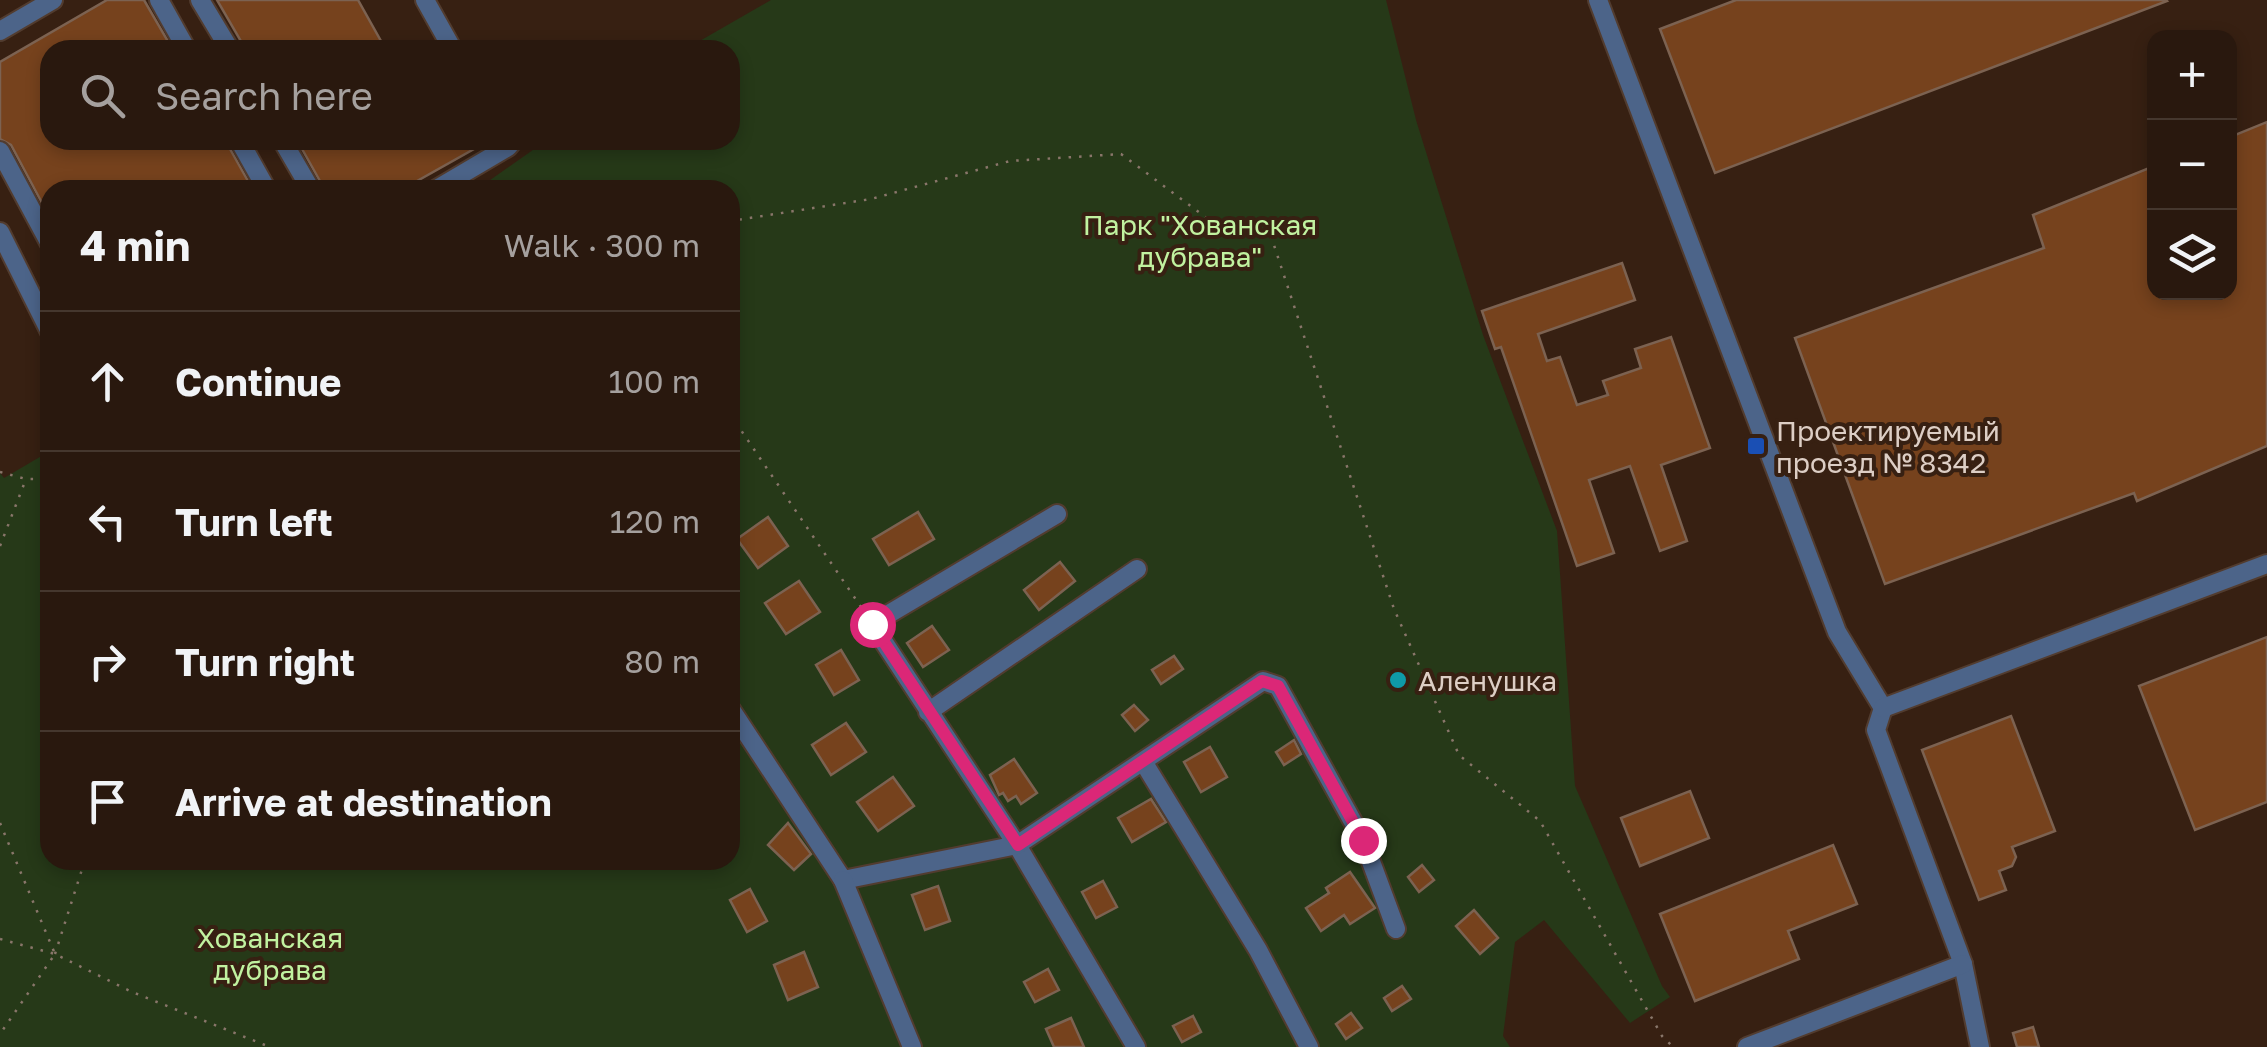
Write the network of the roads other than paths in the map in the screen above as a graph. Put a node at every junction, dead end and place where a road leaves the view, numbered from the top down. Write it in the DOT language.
graph roads {
  1 [pos="53,0"];
  2 [pos="158,0"];
  3 [pos="200,0"];
  4 [pos="425,0"];
  5 [pos="1598,0"];
  6 [pos="0,31"];
  7 [pos="181,40"];
  8 [pos="224,40"];
  9 [pos="447,40"];
  10 [pos="245,150"];
  11 [pos="288,150"];
  12 [pos="498,150"];
  13 [pos="0,151"];
  14 [pos="261,180"];
  15 [pos="305,180"];
  16 [pos="451,180"];
  17 [pos="40,225"];
  18 [pos="0,232"];
  19 [pos="40,312"];
  20 [pos="1056,514"];
  21 [pos="2267,564"];
  22 [pos="1138,569"];
  23 [pos="1883,708"];
  24 [pos="928,712"];
  25 [pos="740,723"];
  26 [pos="1144,763"];
  27 [pos="1018,845"];
  28 [pos="844,880"];
  29 [pos="1396,929"];
  30 [pos="1964,964"];
  31 [pos="912,1047"];
  32 [pos="1136,1047"];
  33 [pos="1309,1047"];
  34 [pos="1747,1047"];
  35 [pos="1980,1047"];
  1 -- 6 [label="street"];
  2 -- 7 [label="street"];
  3 -- 8 [label="street"];
  4 -- 9 [label="street"];
  5 -- 23 [label="street"];
  10 -- 14 [label="street"];
  11 -- 15 [label="street"];
  12 -- 16 [label="street"];
  13 -- 17 [label="street"];
  18 -- 19 [label="street"];
  20 -- 24 [label="street"];
  21 -- 23 [label="street"];
  22 -- 24 [label="street"];
  23 -- 30 [label="street"];
  24 -- 27 [label="street"];
  25 -- 28 [label="street"];
  26 -- 27 [label="street"];
  26 -- 29 [label="street"];
  26 -- 33 [label="street"];
  27 -- 28 [label="street"];
  27 -- 32 [label="street"];
  28 -- 31 [label="street"];
  30 -- 34 [label="street"];
  30 -- 35 [label="street"];
}
